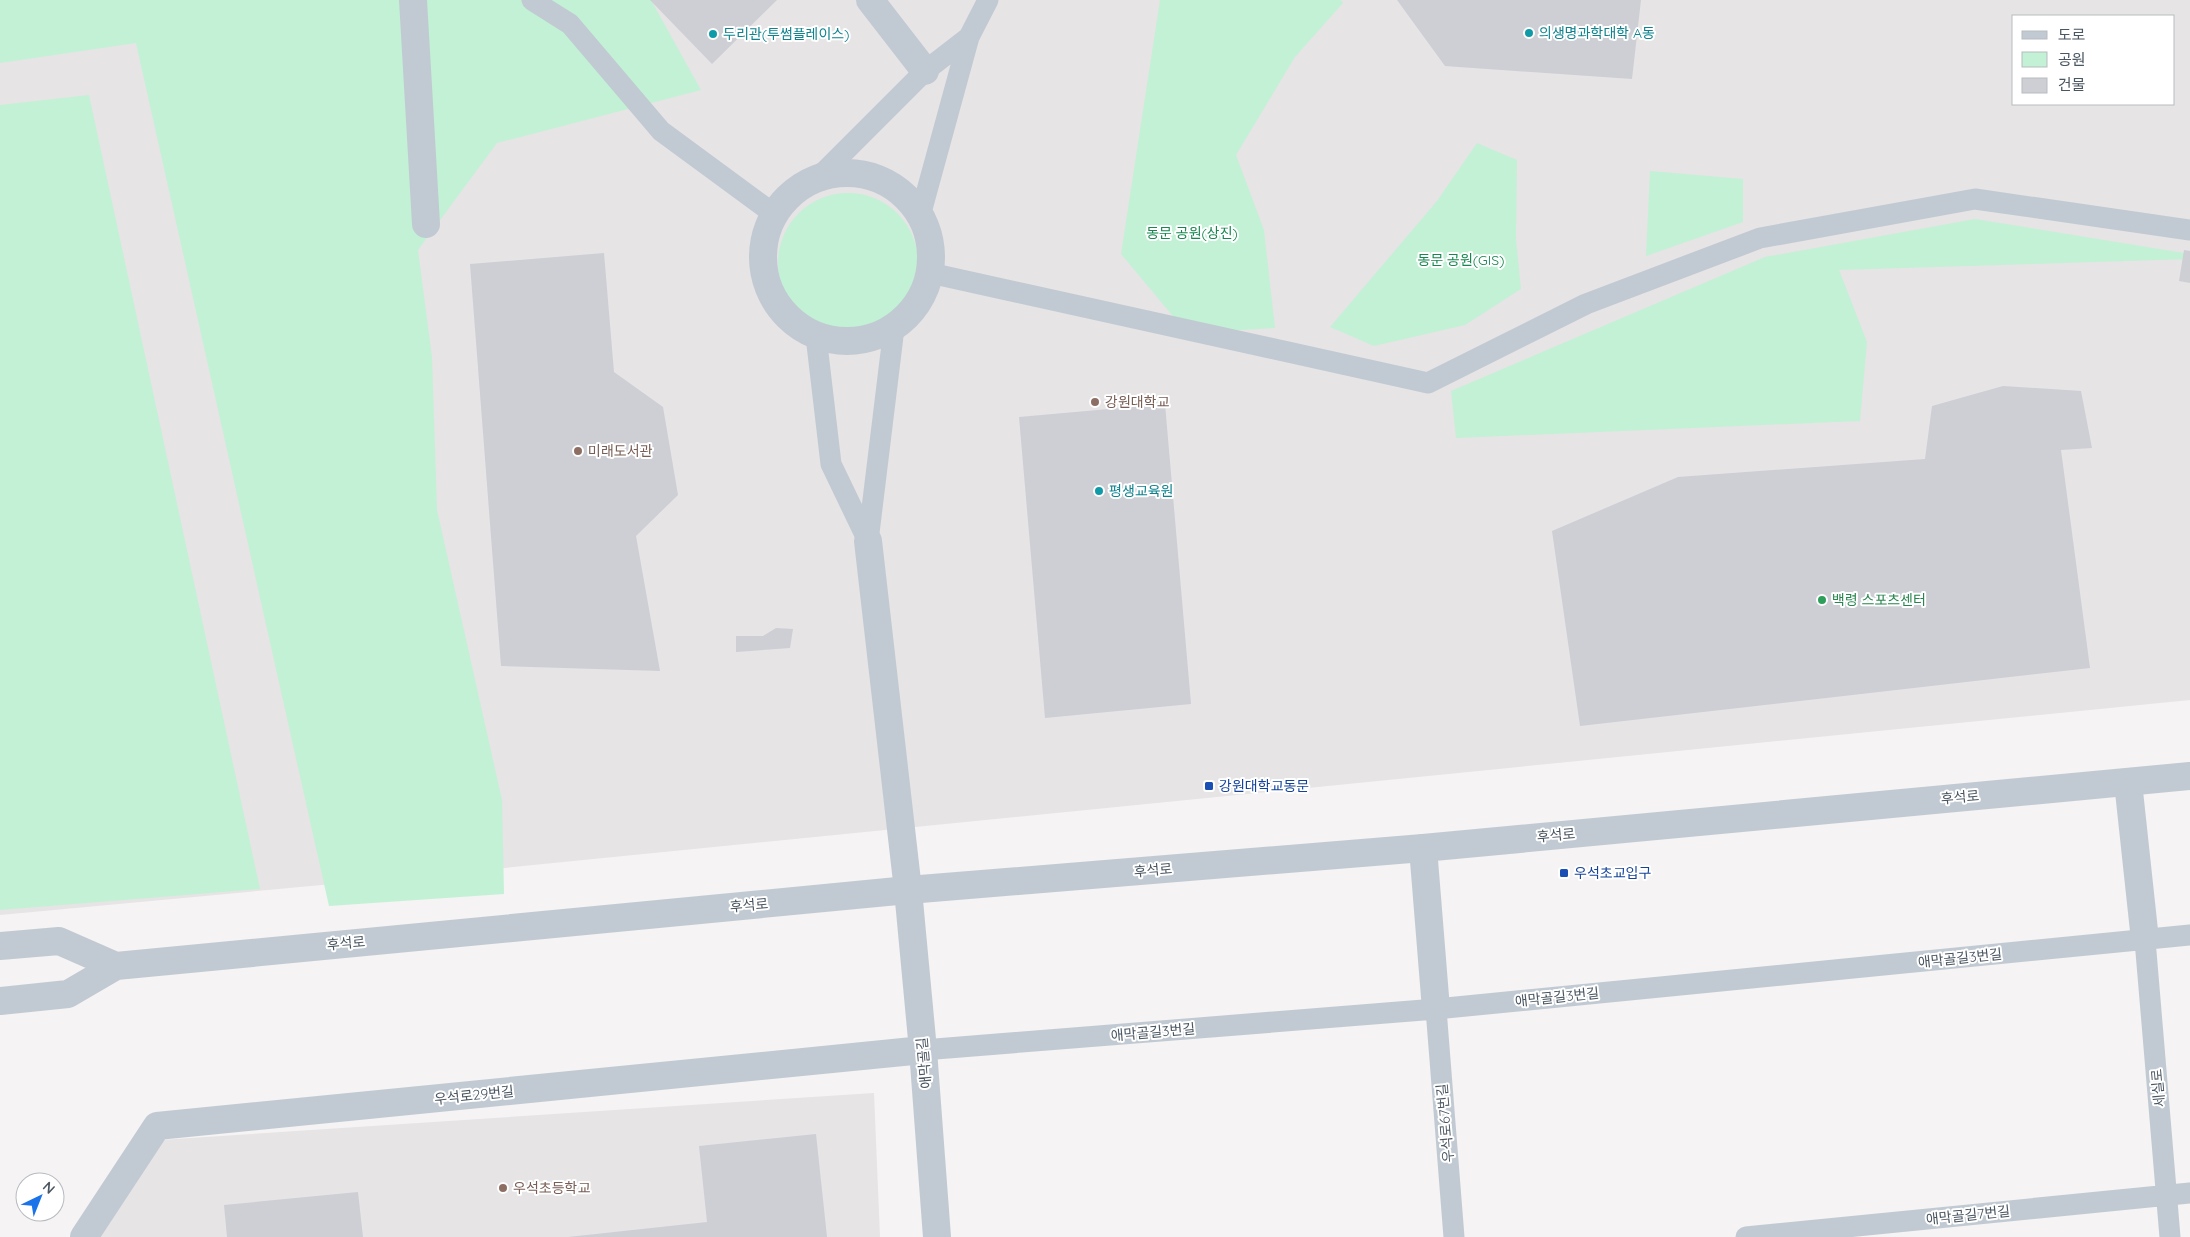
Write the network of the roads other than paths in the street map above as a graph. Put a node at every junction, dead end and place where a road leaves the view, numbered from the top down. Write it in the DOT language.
graph roads {
  1 [pos="413,0"];
  2 [pos="532,0"];
  3 [pos="870,0"];
  4 [pos="988,0"];
  5 [pos="969,38"];
  6 [pos="925,71"];
  7 [pos="819,177"];
  8 [pos="774,214"];
  9 [pos="920,216"];
  10 [pos="426,224"];
  11 [pos="2190,230"];
  12 [pos="930,273"];
  13 [pos="894,328"];
  14 [pos="816,336"];
  15 [pos="868,541"];
  16 [pos="2190,776"];
  17 [pos="2128,782"];
  18 [pos="1422,848"];
  19 [pos="908,890"];
  20 [pos="2190,935"];
  21 [pos="2145,940"];
  22 [pos="0,946"];
  23 [pos="116,966"];
  24 [pos="0,1001"];
  25 [pos="1436,1009"];
  26 [pos="923,1050"];
  27 [pos="2190,1193"];
  28 [pos="2167,1195"];
  29 [pos="84,1237"];
  30 [pos="937,1237"];
  31 [pos="1454,1237"];
  32 [pos="1746,1237"];
  33 [pos="2170,1237"];
  1 -- 10 [label="street"];
  2 -- 8 [label="lane"];
  3 -- 6 [label="street"];
  4 -- 5 [label="lane"];
  5 -- 6 [label="lane"];
  5 -- 9 [label="lane"];
  6 -- 7 [label="lane"];
  7 -- 8 [label="street"];
  7 -- 9 [label="street"];
  8 -- 14 [label="street"];
  9 -- 12 [label="street"];
  11 -- 12 [label="lane"];
  12 -- 13 [label="street"];
  13 -- 14 [label="street"];
  13 -- 15 [label="lane"];
  14 -- 15 [label="lane"];
  15 -- 19 [label="street, 애막골길"];
  16 -- 17 [label="street, 후석로"];
  17 -- 18 [label="street, 후석로"];
  17 -- 21 [label="street"];
  18 -- 19 [label="street, 후석로"];
  18 -- 25 [label="street"];
  19 -- 23 [label="street, 후석로"];
  19 -- 26 [label="street, 애막골길"];
  20 -- 21 [label="lane, 애막골길3번길"];
  21 -- 25 [label="lane, 애막골길3번길"];
  21 -- 28 [label="lane, 세실로"];
  22 -- 23 [label="street"];
  23 -- 24 [label="street, 후석로"];
  25 -- 26 [label="lane, 애막골길3번길"];
  25 -- 31 [label="lane, 우석로67번길"];
  26 -- 29 [label="street, 우석로29번길"];
  26 -- 30 [label="street, 애막골길"];
  27 -- 28 [label="lane, 애막골길7번길"];
  28 -- 32 [label="lane, 애막골길7번길"];
  28 -- 33 [label="lane, 세실로"];
}
